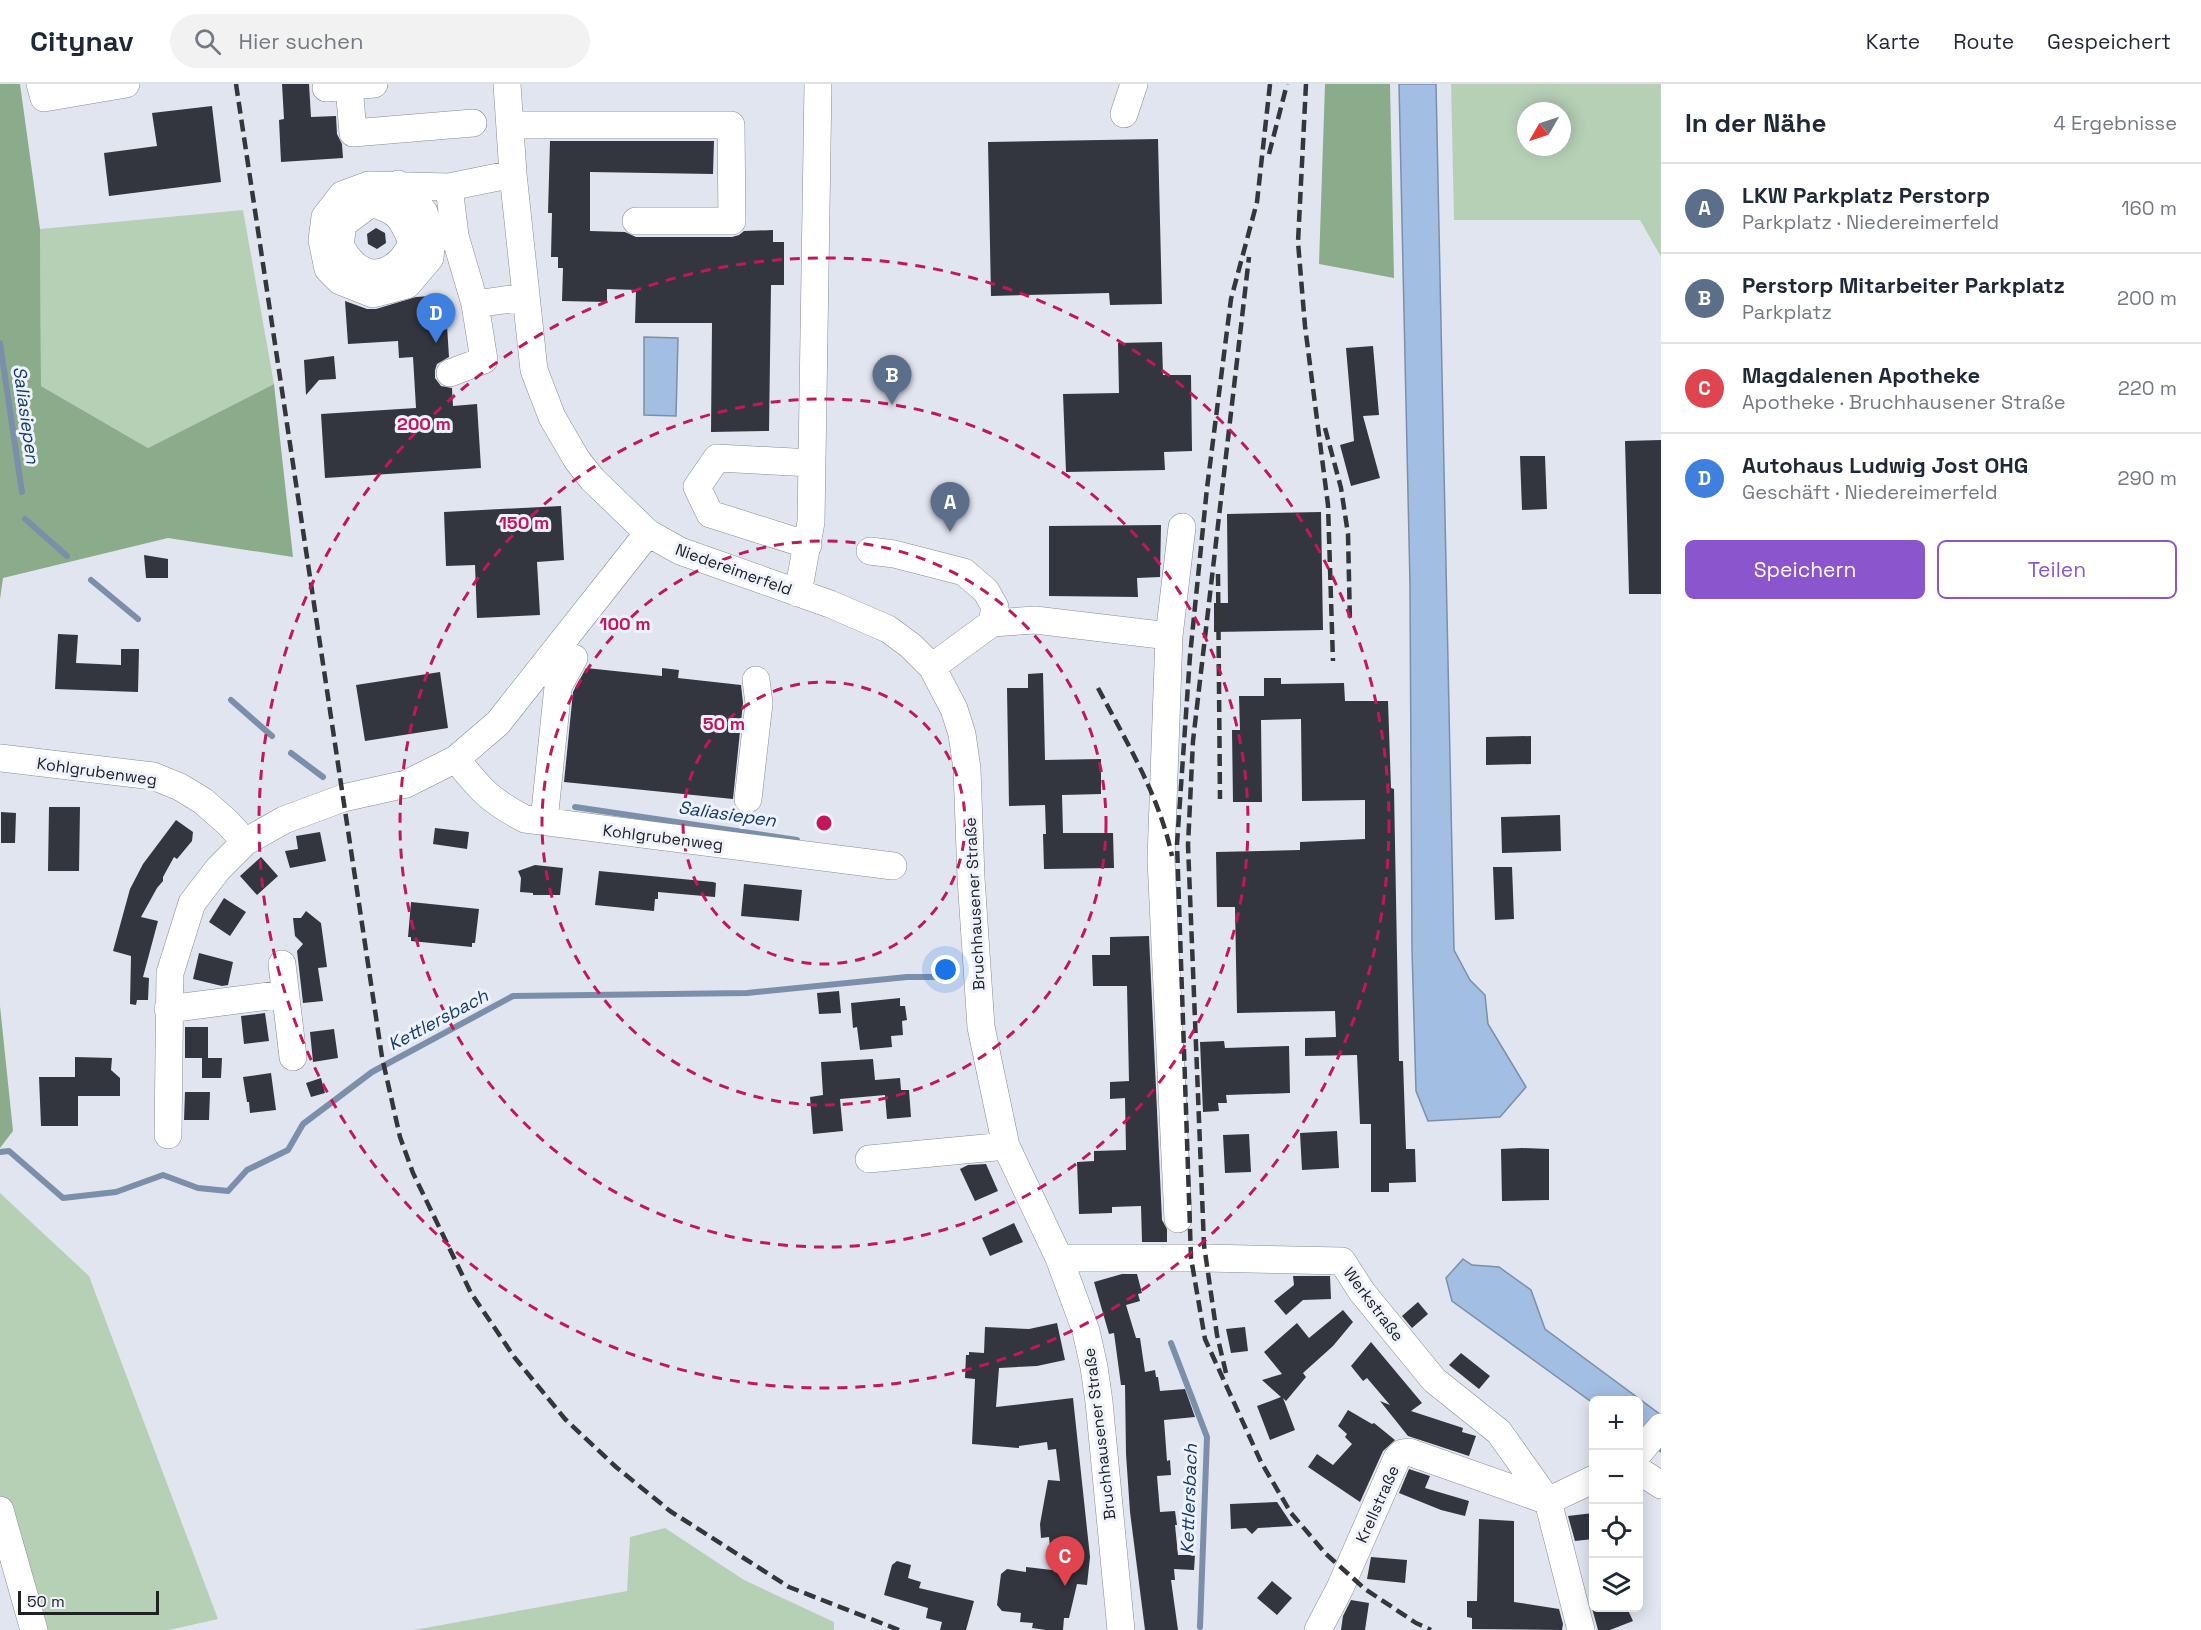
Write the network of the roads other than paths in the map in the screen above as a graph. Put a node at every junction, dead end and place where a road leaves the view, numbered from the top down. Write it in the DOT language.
graph roads {
  1 [pos="40,84"];
  2 [pos="126,84"];
  3 [pos="507,84"];
  4 [pos="819,84"];
  5 [pos="1134,84"];
  6 [pos="350,86"];
  7 [pos="1124,114"];
  8 [pos="473,123"];
  9 [pos="510,125"];
  10 [pos="513,174"];
  11 [pos="398,184"];
  12 [pos="448,187"];
  13 [pos="636,221"];
  14 [pos="444,237"];
  15 [pos="525,297"];
  16 [pos="475,304"];
  17 [pos="450,373"];
  18 [pos="812,463"];
  19 [pos="1182,527"];
  20 [pos="648,533"];
  21 [pos="808,545"];
  22 [pos="870,551"];
  23 [pos="798,593"];
  24 [pos="992,623"];
  25 [pos="1169,636"];
  26 [pos="574,658"];
  27 [pos="932,667"];
  28 [pos="756,680"];
  29 [pos="0,758"];
  30 [pos="456,759"];
  31 [pos="748,799"];
  32 [pos="544,821"];
  33 [pos="245,842"];
  34 [pos="893,866"];
  35 [pos="282,964"];
  36 [pos="285,994"];
  37 [pos="168,1009"];
  38 [pos="293,1057"];
  39 [pos="168,1135"];
  40 [pos="1006,1146"];
  41 [pos="868,1159"];
  42 [pos="1178,1219"];
  43 [pos="1059,1258"];
  44 [pos="1661,1427"];
  45 [pos="1641,1450"];
  46 [pos="1643,1473"];
  47 [pos="1589,1481"];
  48 [pos="1661,1485"];
  49 [pos="1548,1501"];
  50 [pos="0,1510"];
  51 [pos="34,1630"];
  52 [pos="1121,1630"];
  53 [pos="1318,1630"];
  54 [pos="1581,1630"];
  1 -- 2 [label="street"];
  3 -- 9 [label="street, Niedereimerfeld"];
  4 -- 18 [label="street"];
  5 -- 7 [label="street"];
  6 -- 8 [label="street"];
  9 -- 10 [label="street, Niedereimerfeld"];
  9 -- 13 [label="street"];
  10 -- 12 [label="street"];
  10 -- 15 [label="street, Niedereimerfeld"];
  11 -- 12 [label="street"];
  11 -- 14 [label="street"];
  11 -- 14 [label="street"];
  12 -- 14 [label="street"];
  14 -- 16 [label="street"];
  15 -- 16 [label="street"];
  15 -- 20 [label="street, Niedereimerfeld"];
  16 -- 17 [label="street"];
  18 -- 21 [label="street"];
  18 -- 21 [label="street"];
  19 -- 25 [label="street"];
  20 -- 23 [label="street, Niedereimerfeld"];
  20 -- 30 [label="street"];
  21 -- 23 [label="street"];
  22 -- 24 [label="street"];
  23 -- 27 [label="street, Niedereimerfeld"];
  24 -- 25 [label="street"];
  24 -- 27 [label="street"];
  25 -- 42 [label="street"];
  26 -- 32 [label="street"];
  27 -- 40 [label="street, Bruchhausener Straße"];
  28 -- 31 [label="street"];
  29 -- 33 [label="street, Kohlgrubenweg"];
  30 -- 32 [label="street, Kohlgrubenweg"];
  30 -- 33 [label="street"];
  32 -- 34 [label="street, Kohlgrubenweg"];
  33 -- 37 [label="street"];
  35 -- 36 [label="street"];
  36 -- 37 [label="street"];
  36 -- 38 [label="street"];
  37 -- 39 [label="street"];
  40 -- 41 [label="street"];
  40 -- 43 [label="street, Bruchhausener Straße"];
  43 -- 49 [label="street, Werkstraße"];
  43 -- 52 [label="street, Bruchhausener Straße"];
  44 -- 45 [label="street"];
  46 -- 48 [label="street"];
  47 -- 49 [label="street"];
  49 -- 53 [label="street, Krellstraße"];
  49 -- 54 [label="street"];
  50 -- 51 [label="street"];
}
